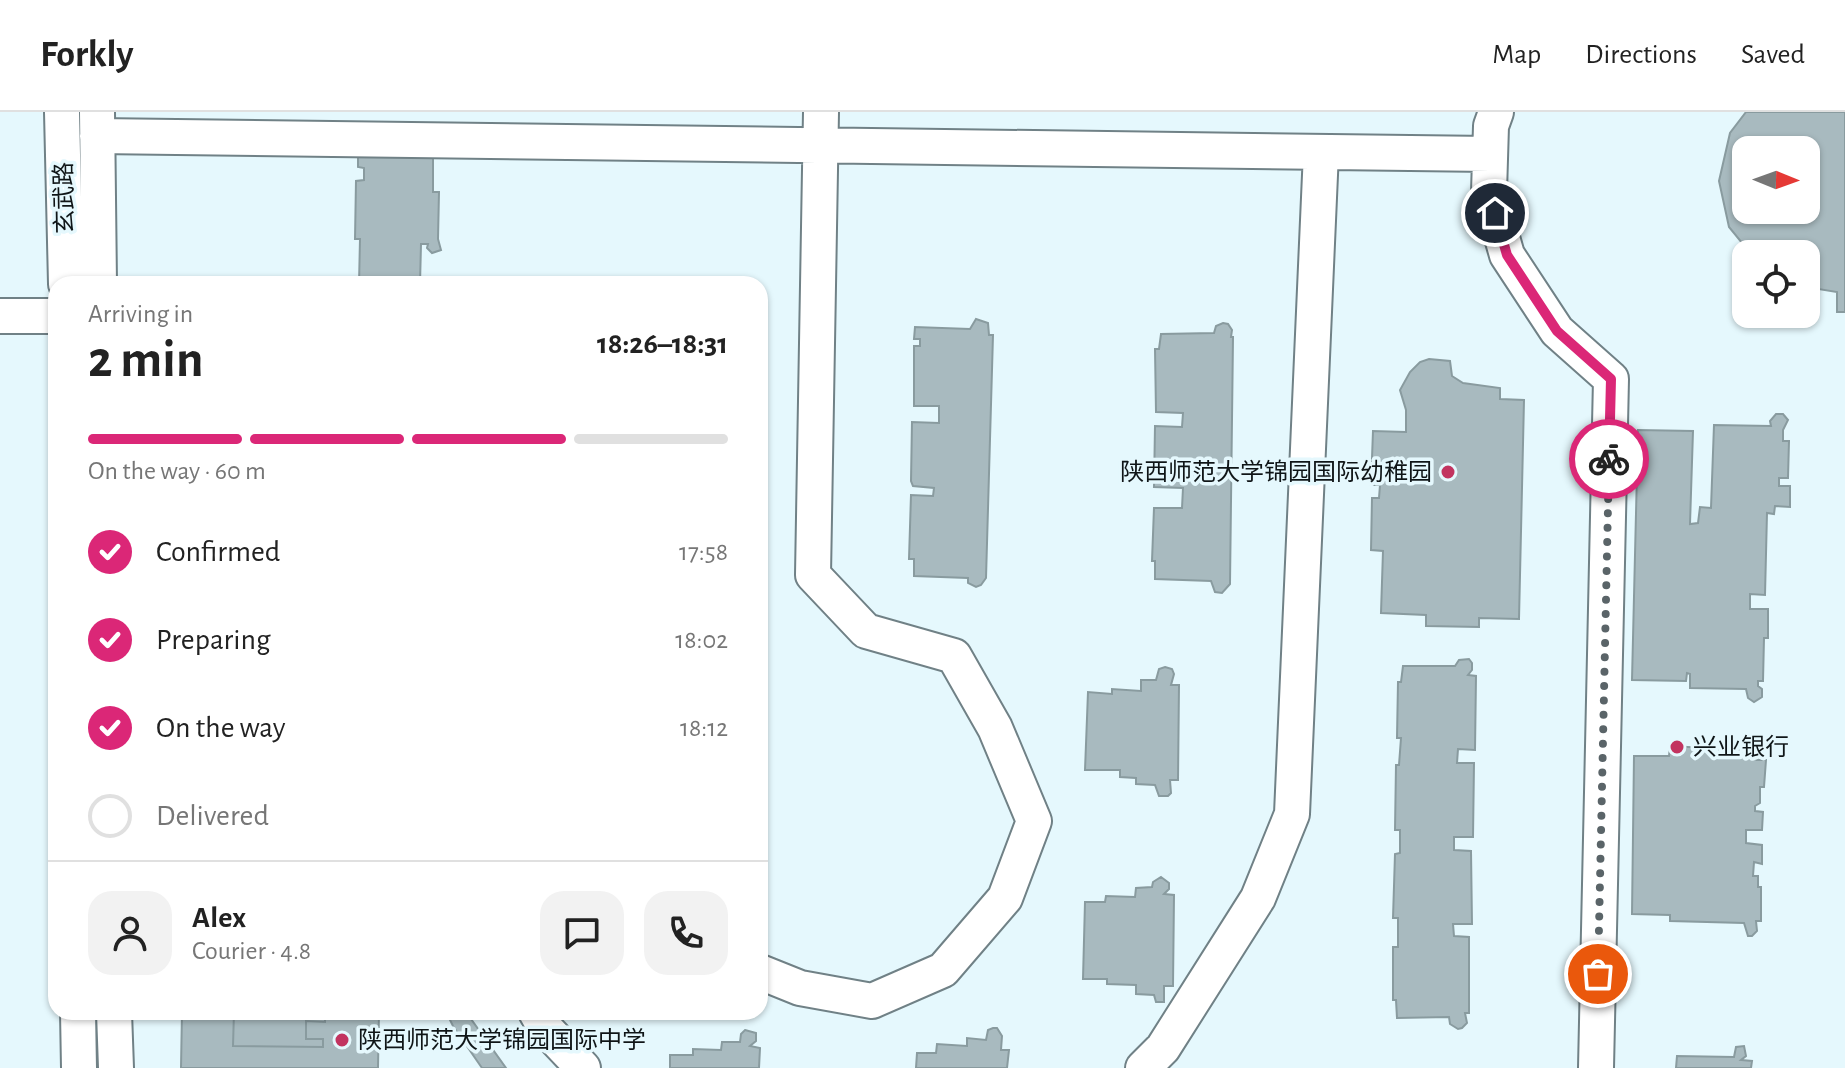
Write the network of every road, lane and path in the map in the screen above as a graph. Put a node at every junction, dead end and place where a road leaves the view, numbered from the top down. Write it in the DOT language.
graph roads {
  1 [pos="62,112"];
  2 [pos="1496,112"];
  3 [pos="97,124"];
  4 [pos="820,129"];
  5 [pos="1321,152"];
  6 [pos="1490,154"];
  7 [pos="66,276"];
  8 [pos="99,276"];
  9 [pos="0,316"];
  10 [pos="48,316"];
  11 [pos="768,975"];
  12 [pos="78,1020"];
  13 [pos="114,1020"];
  14 [pos="540,1020"];
  15 [pos="79,1068"];
  16 [pos="116,1068"];
  17 [pos="583,1068"];
  18 [pos="1143,1068"];
  19 [pos="1596,1068"];
  1 -- 7 [label="street, 玄武路"];
  2 -- 6 [label="street"];
  3 -- 4 [label="street"];
  3 -- 8 [label="street, 玄武路"];
  4 -- 5 [label="street"];
  4 -- 11 [label="street"];
  5 -- 6 [label="street"];
  5 -- 18 [label="street"];
  6 -- 19 [label="street"];
  9 -- 10 [label="street"];
  12 -- 15 [label="street"];
  13 -- 16 [label="street"];
  14 -- 17 [label="street"];
}
